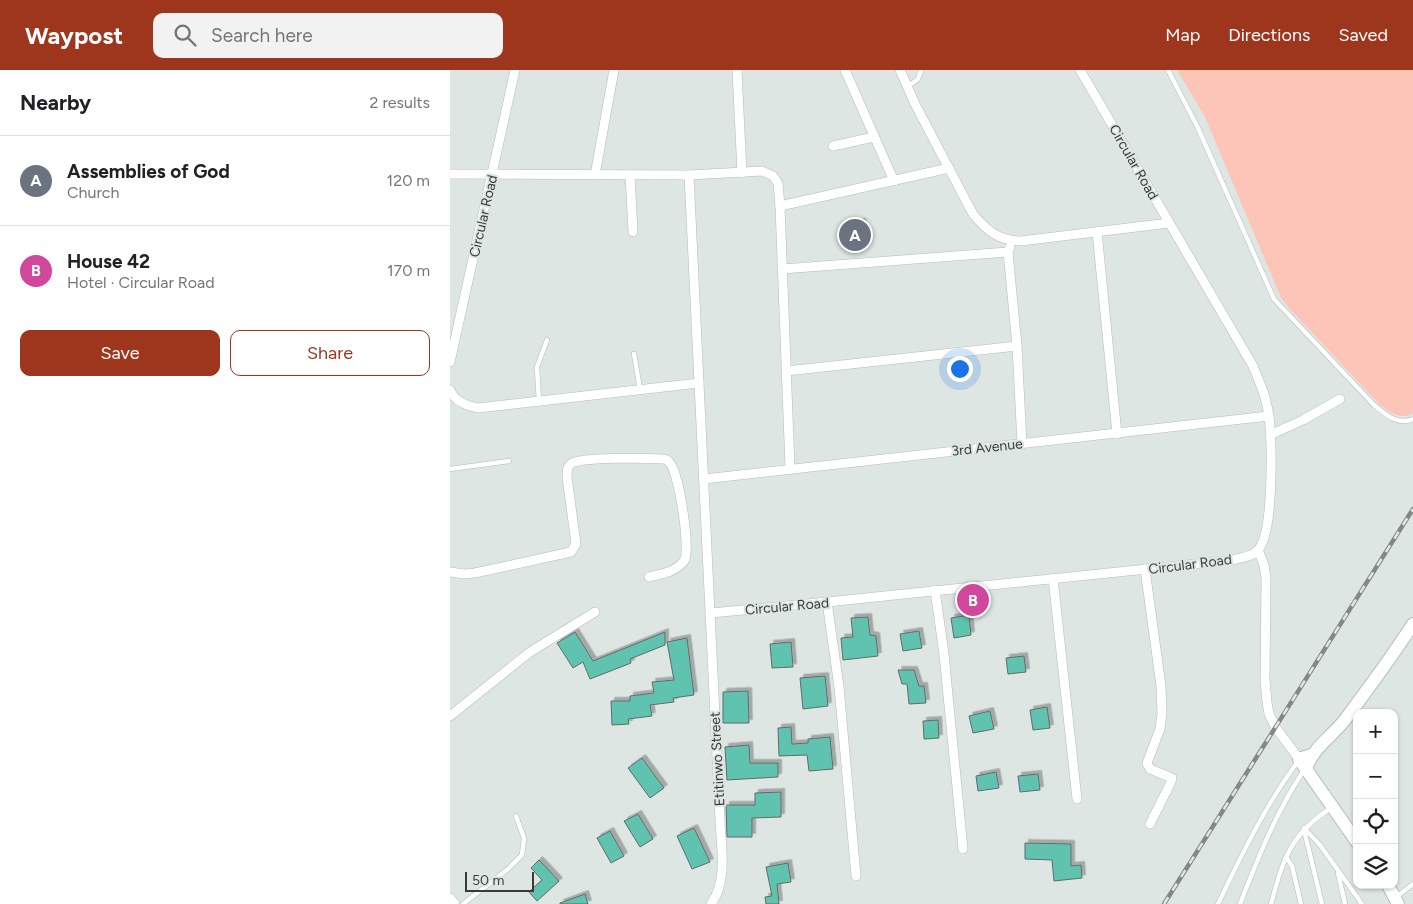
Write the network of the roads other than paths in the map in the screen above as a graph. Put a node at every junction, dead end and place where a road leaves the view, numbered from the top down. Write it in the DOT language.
graph roads {
  1 [pos="514,70"];
  2 [pos="614,70"];
  3 [pos="737,70"];
  4 [pos="845,70"];
  5 [pos="900,70"];
  6 [pos="921,70"];
  7 [pos="1080,70"];
  8 [pos="1168,70"];
  9 [pos="907,87"];
  10 [pos="874,137"];
  11 [pos="833,146"];
  12 [pos="949,168"];
  13 [pos="742,173"];
  14 [pos="450,174"];
  15 [pos="492,175"];
  16 [pos="595,175"];
  17 [pos="630,175"];
  18 [pos="689,175"];
  19 [pos="894,181"];
  20 [pos="780,206"];
  21 [pos="1169,223"];
  22 [pos="633,232"];
  23 [pos="1097,232"];
  24 [pos="1013,241"];
  25 [pos="1008,252"];
  26 [pos="782,269"];
  27 [pos="546,340"];
  28 [pos="1017,346"];
  29 [pos="634,354"];
  30 [pos="450,362"];
  31 [pos="786,371"];
  32 [pos="699,383"];
  33 [pos="450,390"];
  34 [pos="640,391"];
  35 [pos="1340,399"];
  36 [pos="539,402"];
  37 [pos="1269,416"];
  38 [pos="1413,419"];
  39 [pos="1117,434"];
  40 [pos="1270,435"];
  41 [pos="1022,444"];
  42 [pos="509,461"];
  43 [pos="790,468"];
  44 [pos="450,469"];
  45 [pos="704,479"];
  46 [pos="1258,550"];
  47 [pos="1145,569"];
  48 [pos="450,572"];
  49 [pos="649,576"];
  50 [pos="1053,578"];
  51 [pos="935,590"];
  52 [pos="827,602"];
  53 [pos="595,612"];
  54 [pos="711,613"];
  55 [pos="1413,624"];
  56 [pos="450,716"];
  57 [pos="1305,760"];
  58 [pos="1077,799"];
  59 [pos="1332,808"];
  60 [pos="516,816"];
  61 [pos="1150,824"];
  62 [pos="1304,828"];
  63 [pos="1353,837"];
  64 [pos="963,849"];
  65 [pos="1286,857"];
  66 [pos="1337,870"];
  67 [pos="856,876"];
  68 [pos="1413,884"];
  69 [pos="1390,889"];
  70 [pos="450,898"];
  71 [pos="1396,901"];
  72 [pos="455,904"];
  73 [pos="463,904"];
  74 [pos="711,904"];
  75 [pos="1218,904"];
  76 [pos="1240,904"];
  77 [pos="1271,904"];
  78 [pos="1301,904"];
  79 [pos="1322,904"];
  80 [pos="1345,904"];
  81 [pos="1362,904"];
  1 -- 15 [label="street, Circular Road"];
  2 -- 16 [label="street"];
  3 -- 13 [label="street"];
  4 -- 10 [label="street"];
  5 -- 9 [label="street"];
  6 -- 9 [label="lane"];
  7 -- 21 [label="street, Circular Road"];
  8 -- 38 [label="lane"];
  9 -- 12 [label="street"];
  10 -- 11 [label="street"];
  10 -- 19 [label="street"];
  12 -- 19 [label="street"];
  12 -- 24 [label="street"];
  13 -- 18 [label="street"];
  13 -- 20 [label="street"];
  14 -- 15 [label="street"];
  15 -- 16 [label="street"];
  15 -- 30 [label="street, Circular Road"];
  16 -- 17 [label="street"];
  17 -- 18 [label="street"];
  17 -- 22 [label="street"];
  18 -- 32 [label="street, Etitinwo Street"];
  19 -- 20 [label="street"];
  20 -- 26 [label="street"];
  21 -- 23 [label="street"];
  21 -- 37 [label="street, Circular Road"];
  23 -- 24 [label="street"];
  23 -- 39 [label="street"];
  24 -- 25 [label="street"];
  25 -- 26 [label="street"];
  25 -- 28 [label="street"];
  26 -- 31 [label="street"];
  27 -- 36 [label="lane"];
  28 -- 31 [label="street"];
  28 -- 41 [label="street"];
  29 -- 34 [label="lane"];
  31 -- 43 [label="street"];
  32 -- 34 [label="street"];
  32 -- 45 [label="street, Etitinwo Street"];
  33 -- 36 [label="street"];
  34 -- 36 [label="street"];
  35 -- 40 [label="street"];
  37 -- 39 [label="street, 3rd Avenue"];
  37 -- 40 [label="street, Circular Road"];
  39 -- 41 [label="street, 3rd Avenue"];
  40 -- 46 [label="street, Circular Road"];
  41 -- 43 [label="street, 3rd Avenue"];
  42 -- 44 [label="lane"];
  43 -- 45 [label="street, 3rd Avenue"];
  45 -- 54 [label="street, Etitinwo Street"];
  46 -- 47 [label="street, Circular Road"];
  46 -- 57 [label="street"];
  47 -- 50 [label="street, Circular Road"];
  47 -- 61 [label="street"];
  48 -- 49 [label="street"];
  50 -- 51 [label="street, Circular Road"];
  50 -- 58 [label="street"];
  51 -- 52 [label="street, Circular Road"];
  51 -- 64 [label="street"];
  52 -- 54 [label="street, Circular Road"];
  52 -- 67 [label="street"];
  53 -- 56 [label="street"];
  54 -- 74 [label="street, Etitinwo Street"];
  55 -- 57 [label="street"];
  57 -- 59 [label="street"];
  57 -- 75 [label="lane"];
  57 -- 76 [label="lane"];
  59 -- 62 [label="lane"];
  59 -- 63 [label="street"];
  60 -- 73 [label="lane"];
  62 -- 65 [label="lane"];
  62 -- 66 [label="lane"];
  62 -- 79 [label="lane"];
  65 -- 77 [label="lane"];
  65 -- 78 [label="lane"];
  66 -- 80 [label="lane"];
  66 -- 81 [label="lane"];
  68 -- 71 [label="lane"];
  69 -- 71 [label="street"];
  70 -- 72 [label="street"];
}
